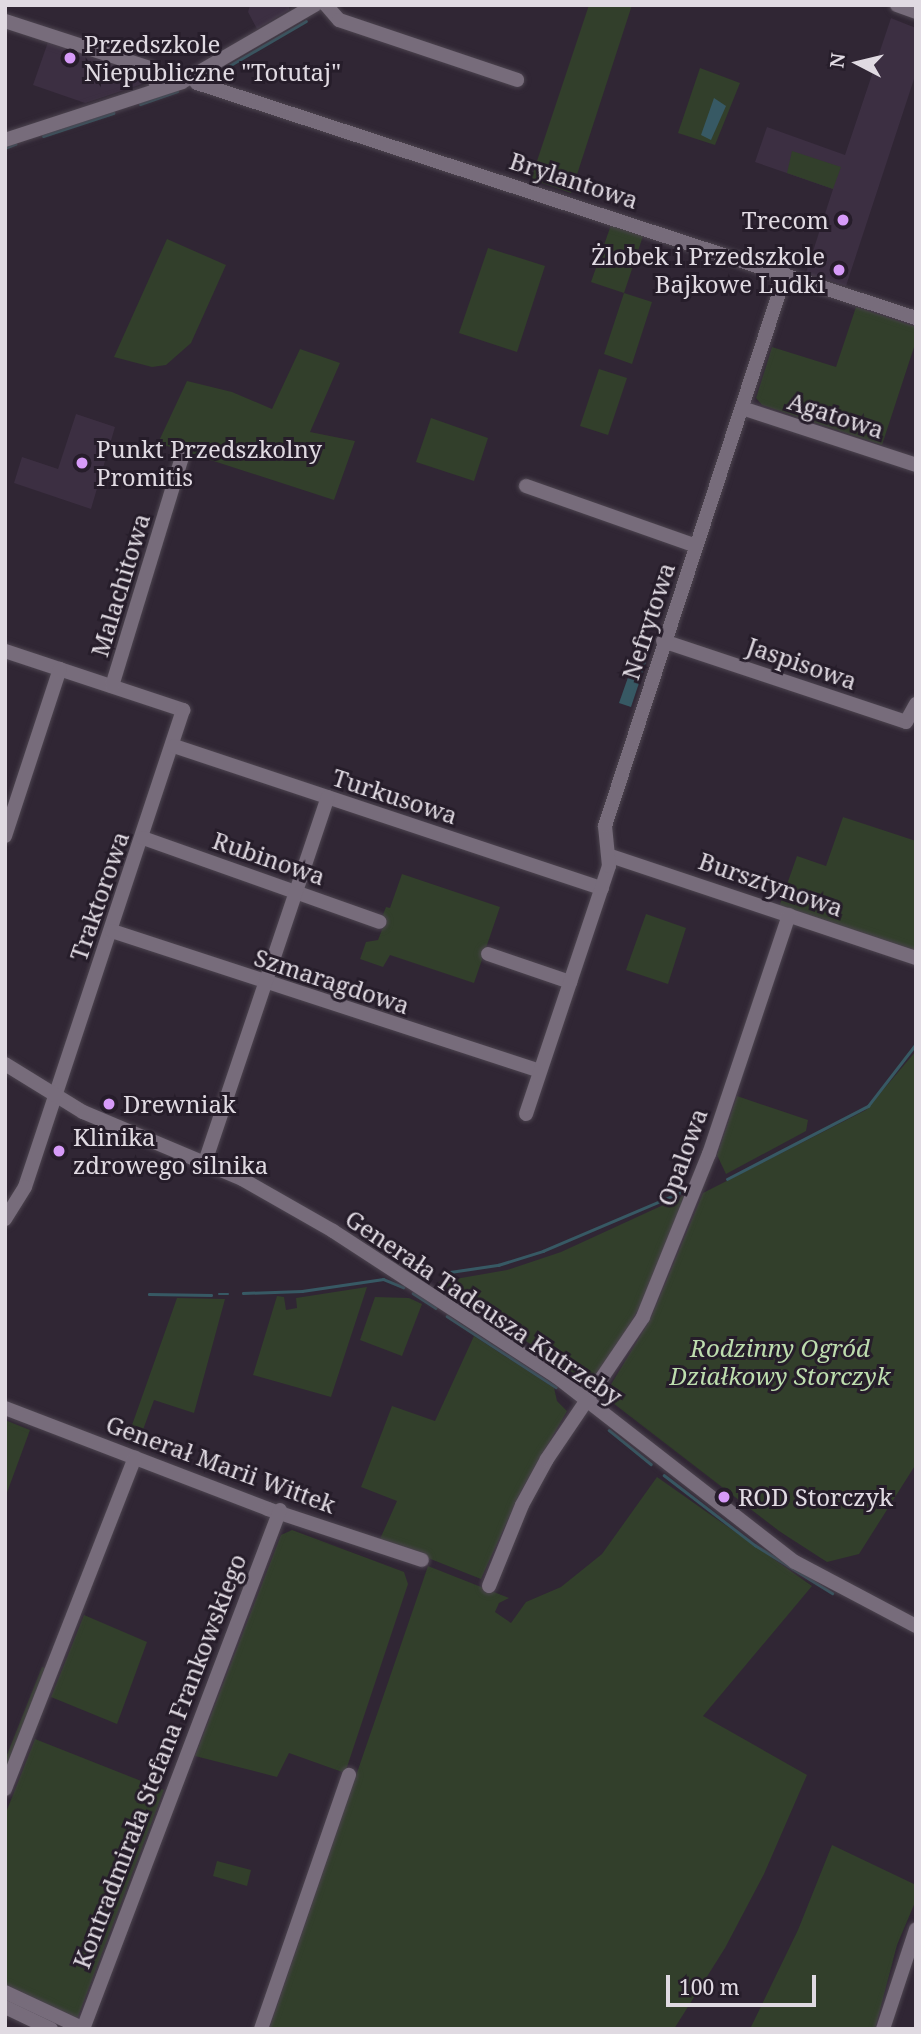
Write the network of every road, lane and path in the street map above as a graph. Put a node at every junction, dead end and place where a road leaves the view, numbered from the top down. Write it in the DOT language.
graph roads {
  1 [pos="315,5"];
  2 [pos="326,5"];
  3 [pos="897,5"];
  4 [pos="916,12"];
  5 [pos="5,21"];
  6 [pos="209,68"];
  7 [pos="192,77"];
  8 [pos="517,80"];
  9 [pos="158,89"];
  10 [pos="217,89"];
  11 [pos="5,140"];
  12 [pos="785,275"];
  13 [pos="916,318"];
  14 [pos="742,408"];
  15 [pos="182,457"];
  16 [pos="916,465"];
  17 [pos="526,486"];
  18 [pos="696,546"];
  19 [pos="663,641"];
  20 [pos="5,651"];
  21 [pos="60,669"];
  22 [pos="113,686"];
  23 [pos="916,704"];
  24 [pos="174,746"];
  25 [pos="328,797"];
  26 [pos="5,835"];
  27 [pos="143,838"];
  28 [pos="611,856"];
  29 [pos="602,888"];
  30 [pos="297,891"];
  31 [pos="789,915"];
  32 [pos="380,922"];
  33 [pos="112,931"];
  34 [pos="488,954"];
  35 [pos="916,958"];
  36 [pos="570,982"];
  37 [pos="266,983"];
  38 [pos="5,1063"];
  39 [pos="540,1072"];
  40 [pos="55,1096"];
  41 [pos="526,1114"];
  42 [pos="205,1163"];
  43 [pos="8,1211"];
  44 [pos="589,1402"];
  45 [pos="5,1408"];
  46 [pos="135,1458"];
  47 [pos="280,1510"];
  48 [pos="422,1560"];
  49 [pos="489,1586"];
  50 [pos="916,1626"];
  51 [pos="349,1775"];
  52 [pos="5,1789"];
  53 [pos="916,1929"];
  54 [pos="5,1992"];
  55 [pos="5,2007"];
  56 [pos="51,2029"];
  57 [pos="84,2029"];
  58 [pos="261,2029"];
  59 [pos="883,2029"];
  1 -- 6 [label="street"];
  2 -- 8 [label="street"];
  3 -- 4 [label="street"];
  5 -- 9 [label="street"];
  6 -- 7 [label="street"];
  6 -- 10 [label="street"];
  7 -- 9 [label="street"];
  7 -- 10 [label="street, Brylantowa"];
  9 -- 11 [label="street"];
  10 -- 12 [label="street, Brylantowa"];
  12 -- 13 [label="street, Brylantowa"];
  12 -- 14 [label="street, Nefrytowa"];
  14 -- 16 [label="street, Agatowa"];
  14 -- 18 [label="street, Nefrytowa"];
  15 -- 22 [label="street, Malachitowa"];
  17 -- 18 [label="street"];
  18 -- 19 [label="street, Nefrytowa"];
  19 -- 23 [label="street, Jaspisowa"];
  19 -- 28 [label="street, Nefrytowa"];
  20 -- 21 [label="street"];
  21 -- 22 [label="street"];
  21 -- 26 [label="street"];
  22 -- 24 [label="street, Traktorowa"];
  24 -- 25 [label="street, Turkusowa"];
  24 -- 27 [label="street, Traktorowa"];
  25 -- 29 [label="street, Turkusowa"];
  25 -- 30 [label="street"];
  27 -- 30 [label="street, Rubinowa"];
  27 -- 33 [label="street, Traktorowa"];
  28 -- 29 [label="street, Nefrytowa"];
  28 -- 31 [label="street, Bursztynowa"];
  29 -- 36 [label="street, Nefrytowa"];
  30 -- 32 [label="street, Rubinowa"];
  30 -- 37 [label="street"];
  31 -- 35 [label="street, Bursztynowa"];
  31 -- 44 [label="street, Opalowa"];
  33 -- 37 [label="street, Szmaragdowa"];
  33 -- 40 [label="street, Traktorowa"];
  34 -- 36 [label="street"];
  36 -- 39 [label="street, Nefrytowa"];
  37 -- 39 [label="street, Szmaragdowa"];
  37 -- 42 [label="street"];
  38 -- 40 [label="street, Generała Tadeusza Kutrzeby"];
  39 -- 41 [label="street, Nefrytowa"];
  40 -- 42 [label="street, Generała Tadeusza Kutrzeby"];
  40 -- 43 [label="street, Traktorowa"];
  42 -- 44 [label="street, Generała Tadeusza Kutrzeby"];
  44 -- 49 [label="street, Opalowa"];
  44 -- 50 [label="street, Generała Tadeusza Kutrzeby"];
  45 -- 46 [label="street, Generał Marii Wittek"];
  46 -- 47 [label="street, Generał Marii Wittek"];
  46 -- 52 [label="street"];
  47 -- 48 [label="street, Generał Marii Wittek"];
  47 -- 57 [label="street, Kontradmirała Stefana Frankowskiego"];
  51 -- 58 [label="street"];
  53 -- 59 [label="street"];
  54 -- 57 [label="street"];
  55 -- 56 [label="street"];
}
